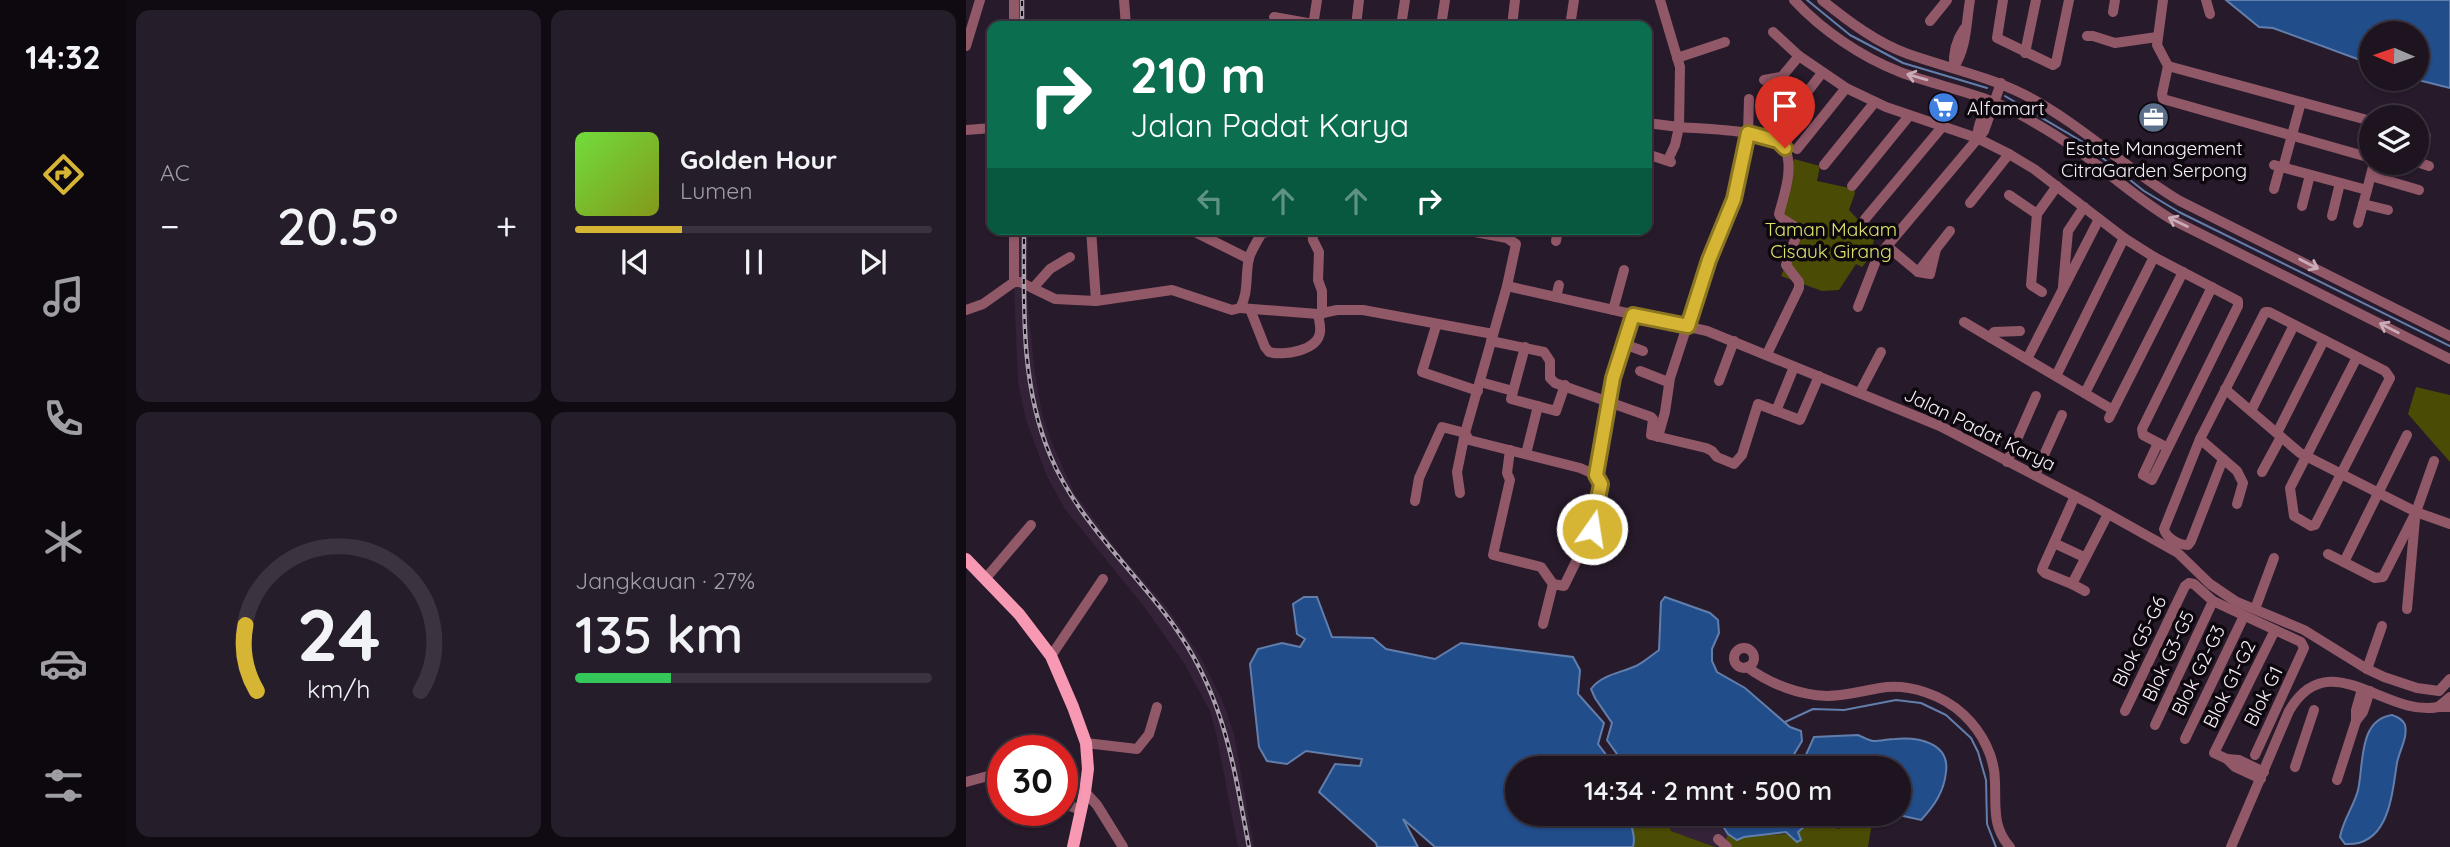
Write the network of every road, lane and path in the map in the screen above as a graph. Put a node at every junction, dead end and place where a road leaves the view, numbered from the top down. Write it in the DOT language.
graph roads {
  1 [pos="980,0"];
  2 [pos="1014,0"];
  3 [pos="1124,0"];
  4 [pos="1317,0"];
  5 [pos="1359,0"];
  6 [pos="1405,0"];
  7 [pos="1445,0"];
  8 [pos="1515,0"];
  9 [pos="1574,0"];
  10 [pos="1660,0"];
  11 [pos="1794,0"];
  12 [pos="1822,0"];
  13 [pos="1948,0"];
  14 [pos="1970,0"];
  15 [pos="2003,0"];
  16 [pos="2036,0"];
  17 [pos="2068,0"];
  18 [pos="2115,0"];
  19 [pos="2163,0"];
  20 [pos="2206,0"];
  21 [pos="2113,12"];
  22 [pos="2210,14"];
  23 [pos="1274,17"];
  24 [pos="1014,21"];
  25 [pos="1126,21"];
  26 [pos="1294,21"];
  27 [pos="1314,21"];
  28 [pos="1357,21"];
  29 [pos="1402,21"];
  30 [pos="1442,21"];
  31 [pos="1513,21"];
  32 [pos="1571,21"];
  33 [pos="1930,21"];
  34 [pos="1773,32"];
  35 [pos="2087,36"];
  36 [pos="2157,37"];
  37 [pos="1725,42"];
  38 [pos="966,46"];
  39 [pos="2025,53"];
  40 [pos="1799,55"];
  41 [pos="1677,58"];
  42 [pos="2168,65"];
  43 [pos="1954,67"];
  44 [pos="1822,73"];
  45 [pos="1781,77"];
  46 [pos="1764,80"];
  47 [pos="2001,83"];
  48 [pos="1846,88"];
  49 [pos="1769,92"];
  50 [pos="1749,99"];
  51 [pos="1993,101"];
  52 [pos="1875,102"];
  53 [pos="2301,103"];
  54 [pos="1909,116"];
  55 [pos="2359,118"];
  56 [pos="1652,124"];
  57 [pos="1782,126"];
  58 [pos="1679,127"];
  59 [pos="1942,127"];
  60 [pos="987,128"];
  61 [pos="966,130"];
  62 [pos="1748,133"];
  63 [pos="2291,137"];
  64 [pos="1977,138"];
  65 [pos="1797,149"];
  66 [pos="2009,154"];
  67 [pos="1652,156"];
  68 [pos="2359,157"];
  69 [pos="1824,165"];
  70 [pos="2279,167"];
  71 [pos="2310,175"];
  72 [pos="2371,176"];
  73 [pos="2340,183"];
  74 [pos="1852,186"];
  75 [pos="2057,186"];
  76 [pos="2274,189"];
  77 [pos="2367,190"];
  78 [pos="2419,190"];
  79 [pos="2010,195"];
  80 [pos="1970,203"];
  81 [pos="2364,204"];
  82 [pos="2302,206"];
  83 [pos="2084,207"];
  84 [pos="2388,209"];
  85 [pos="2037,214"];
  86 [pos="2332,216"];
  87 [pos="1865,219"];
  88 [pos="2099,219"];
  89 [pos="2358,223"];
  90 [pos="1950,231"];
  91 [pos="2248,233"];
  92 [pos="1014,235"];
  93 [pos="1091,235"];
  94 [pos="1201,235"];
  95 [pos="1259,235"];
  96 [pos="1313,235"];
  97 [pos="1509,235"];
  98 [pos="1557,235"];
  99 [pos="2124,239"];
  100 [pos="1556,241"];
  101 [pos="1887,246"];
  102 [pos="2239,251"];
  103 [pos="1070,257"];
  104 [pos="2154,257"];
  105 [pos="1249,259"];
  106 [pos="1624,270"];
  107 [pos="2183,272"];
  108 [pos="1014,282"];
  109 [pos="1559,285"];
  110 [pos="1507,286"];
  111 [pos="2212,286"];
  112 [pos="1034,287"];
  113 [pos="2062,291"];
  114 [pos="2042,292"];
  115 [pos="1556,297"];
  116 [pos="1096,301"];
  117 [pos="1858,307"];
  118 [pos="1245,308"];
  119 [pos="966,310"];
  120 [pos="1613,310"];
  121 [pos="1320,314"];
  122 [pos="1633,315"];
  123 [pos="1964,322"];
  124 [pos="2294,325"];
  125 [pos="1436,326"];
  126 [pos="1688,326"];
  127 [pos="2020,331"];
  128 [pos="2450,336"];
  129 [pos="1492,338"];
  130 [pos="1991,338"];
  131 [pos="2324,340"];
  132 [pos="1734,341"];
  133 [pos="1624,344"];
  134 [pos="1525,347"];
  135 [pos="1643,351"];
  136 [pos="1881,352"];
  137 [pos="1768,354"];
  138 [pos="2357,357"];
  139 [pos="2027,359"];
  140 [pos="2450,359"];
  141 [pos="1794,367"];
  142 [pos="1640,371"];
  143 [pos="1819,376"];
  144 [pos="2056,376"];
  145 [pos="1719,381"];
  146 [pos="1668,382"];
  147 [pos="1479,386"];
  148 [pos="1564,386"];
  149 [pos="2225,389"];
  150 [pos="1513,391"];
  151 [pos="1860,392"];
  152 [pos="2085,393"];
  153 [pos="2036,396"];
  154 [pos="1610,402"];
  155 [pos="1538,406"];
  156 [pos="1776,411"];
  157 [pos="2251,411"];
  158 [pos="2062,415"];
  159 [pos="1465,433"];
  160 [pos="2279,435"];
  161 [pos="2407,435"];
  162 [pos="1658,437"];
  163 [pos="2200,439"];
  164 [pos="1510,450"];
  165 [pos="1526,454"];
  166 [pos="2306,456"];
  167 [pos="2223,459"];
  168 [pos="2434,461"];
  169 [pos="2007,462"];
  170 [pos="2262,472"];
  171 [pos="2342,474"];
  172 [pos="1596,475"];
  173 [pos="2035,475"];
  174 [pos="2378,492"];
  175 [pos="1460,493"];
  176 [pos="2074,496"];
  177 [pos="1415,501"];
  178 [pos="2237,504"];
  179 [pos="2416,512"];
  180 [pos="2108,514"];
  181 [pos="2450,517"];
  182 [pos="2438,518"];
  183 [pos="2450,524"];
  184 [pos="1031,525"];
  185 [pos="2054,543"];
  186 [pos="2328,554"];
  187 [pos="2084,557"];
  188 [pos="2274,558"];
  189 [pos="966,559"];
  190 [pos="2344,562"];
  191 [pos="986,578"];
  192 [pos="1103,579"];
  193 [pos="1553,584"];
  194 [pos="2072,584"];
  195 [pos="2085,591"];
  196 [pos="2213,601"];
  197 [pos="2255,609"];
  198 [pos="2407,609"];
  199 [pos="2244,615"];
  200 [pos="1543,624"];
  201 [pos="2382,626"];
  202 [pos="2275,630"];
  203 [pos="1051,656"];
  204 [pos="1747,667"];
  205 [pos="2367,668"];
  206 [pos="2450,678"];
  207 [pos="2366,690"];
  208 [pos="2450,696"];
  209 [pos="1157,707"];
  210 [pos="2438,707"];
  211 [pos="2450,707"];
  212 [pos="2125,710"];
  213 [pos="2314,710"];
  214 [pos="2155,725"];
  215 [pos="2185,739"];
  216 [pos="1086,743"];
  217 [pos="2255,755"];
  218 [pos="2295,767"];
  219 [pos="2262,775"];
  220 [pos="987,776"];
  221 [pos="2337,780"];
  222 [pos="966,782"];
  223 [pos="1086,792"];
  224 [pos="1078,809"];
  225 [pos="1081,810"];
  226 [pos="1718,839"];
  227 [pos="1073,847"];
  228 [pos="1124,847"];
  229 [pos="1727,847"];
  230 [pos="2010,847"];
  231 [pos="2231,847"];
  1 -- 38 [label="street"];
  2 -- 24 [label="street"];
  3 -- 25 [label="street"];
  4 -- 27 [label="street"];
  5 -- 28 [label="street"];
  6 -- 29 [label="street"];
  7 -- 30 [label="street"];
  8 -- 31 [label="street"];
  9 -- 32 [label="street"];
  10 -- 41 [label="street"];
  51 -- 11 [label="street, one-way"];
  12 -- 43 [label="street"];
  13 -- 33 [label="street"];
  14 -- 43 [label="street"];
  15 -- 39 [label="street"];
  16 -- 39 [label="street"];
  17 -- 39 [label="street"];
  18 -- 21 [label="street"];
  19 -- 36 [label="street"];
  20 -- 22 [label="street"];
  23 -- 26 [label="street"];
  34 -- 40 [label="street"];
  35 -- 36 [label="street"];
  36 -- 42 [label="street"];
  37 -- 41 [label="street"];
  40 -- 44 [label="street"];
  40 -- 45 [label="street"];
  41 -- 58 [label="street"];
  42 -- 53 [label="street"];
  42 -- 63 [label="street"];
  43 -- 47 [label="street"];
  44 -- 48 [label="street"];
  44 -- 57 [label="street"];
  45 -- 46 [label="street"];
  45 -- 49 [label="street"];
  47 -- 51 [label="street"];
  47 -- 91 [label="street"];
  48 -- 52 [label="street"];
  48 -- 65 [label="street"];
  50 -- 62 [label="street"];
  51 -- 64 [label="street"];
  102 -- 51 [label="street, one-way"];
  52 -- 54 [label="street"];
  52 -- 69 [label="street"];
  53 -- 55 [label="street"];
  53 -- 63 [label="street"];
  54 -- 59 [label="street"];
  54 -- 74 [label="street"];
  56 -- 58 [label="street"];
  58 -- 62 [label="street"];
  58 -- 67 [label="street"];
  59 -- 64 [label="street"];
  59 -- 87 [label="street"];
  60 -- 61 [label="street"];
  62 -- 126 [label="street"];
  62 -- 137 [label="street"];
  63 -- 68 [label="street"];
  63 -- 70 [label="street"];
  64 -- 66 [label="street"];
  64 -- 101 [label="street"];
  66 -- 75 [label="street"];
  66 -- 80 [label="street"];
  70 -- 71 [label="street"];
  70 -- 76 [label="street"];
  71 -- 73 [label="street"];
  71 -- 82 [label="street"];
  72 -- 77 [label="street"];
  72 -- 78 [label="street"];
  73 -- 77 [label="street"];
  73 -- 86 [label="street"];
  75 -- 83 [label="street"];
  75 -- 85 [label="street"];
  77 -- 81 [label="street"];
  79 -- 85 [label="street"];
  81 -- 84 [label="street"];
  81 -- 89 [label="street"];
  83 -- 88 [label="street"];
  83 -- 113 [label="street"];
  85 -- 114 [label="street"];
  88 -- 99 [label="street"];
  88 -- 113 [label="street"];
  90 -- 101 [label="street"];
  91 -- 102 [label="street"];
  91 -- 128 [label="street, one-way"];
  92 -- 108 [label="street"];
  93 -- 116 [label="street"];
  94 -- 105 [label="street"];
  95 -- 105 [label="street"];
  96 -- 121 [label="street"];
  97 -- 110 [label="street"];
  98 -- 100 [label="street"];
  99 -- 104 [label="street"];
  99 -- 144 [label="street"];
  101 -- 117 [label="street"];
  140 -- 102 [label="street, one-way"];
  103 -- 112 [label="street"];
  104 -- 107 [label="street"];
  104 -- 152 [label="street"];
  105 -- 118 [label="street"];
  106 -- 120 [label="street"];
  107 -- 111 [label="street"];
  107 -- 152 [label="street"];
  108 -- 112 [label="street"];
  108 -- 119 [label="street"];
  109 -- 115 [label="street"];
  110 -- 115 [label="street, Jalan Padat Karya"];
  110 -- 129 [label="street"];
  111 -- 111 [label="street"];
  112 -- 116 [label="street"];
  113 -- 139 [label="street"];
  115 -- 120 [label="street, Jalan Padat Karya"];
  116 -- 118 [label="street"];
  118 -- 121 [label="street"];
  118 -- 121 [label="street"];
  120 -- 122 [label="street, Jalan Padat Karya"];
  121 -- 125 [label="street"];
  122 -- 126 [label="street, Jalan Padat Karya"];
  122 -- 133 [label="street"];
  123 -- 130 [label="street"];
  124 -- 131 [label="street"];
  124 -- 149 [label="street"];
  124 -- 157 [label="street"];
  125 -- 129 [label="street"];
  125 -- 147 [label="street"];
  126 -- 132 [label="street, Jalan Padat Karya"];
  126 -- 146 [label="street"];
  127 -- 130 [label="street"];
  129 -- 134 [label="street"];
  129 -- 147 [label="street"];
  130 -- 139 [label="street"];
  131 -- 138 [label="street"];
  131 -- 160 [label="street"];
  132 -- 137 [label="street, Jalan Padat Karya"];
  132 -- 145 [label="street"];
  133 -- 135 [label="street"];
  133 -- 154 [label="street"];
  134 -- 148 [label="street"];
  134 -- 150 [label="street"];
  136 -- 151 [label="street"];
  137 -- 141 [label="street, Jalan Padat Karya"];
  138 -- 166 [label="street"];
  138 -- 171 [label="street"];
  139 -- 144 [label="street"];
  141 -- 143 [label="street, Jalan Padat Karya"];
  141 -- 156 [label="street"];
  142 -- 146 [label="street"];
  143 -- 151 [label="street, Jalan Padat Karya"];
  143 -- 156 [label="street"];
  144 -- 152 [label="street"];
  146 -- 162 [label="street"];
  147 -- 150 [label="street"];
  147 -- 159 [label="street"];
  148 -- 154 [label="street"];
  148 -- 155 [label="street"];
  149 -- 157 [label="street"];
  149 -- 163 [label="street"];
  150 -- 155 [label="street"];
  151 -- 169 [label="street, Jalan Padat Karya"];
  153 -- 169 [label="street"];
  154 -- 162 [label="street"];
  154 -- 172 [label="street"];
  155 -- 165 [label="street"];
  156 -- 162 [label="street"];
  157 -- 160 [label="street"];
  158 -- 173 [label="street"];
  159 -- 164 [label="street"];
  159 -- 175 [label="street"];
  159 -- 177 [label="street"];
  160 -- 166 [label="street"];
  160 -- 170 [label="street"];
  161 -- 174 [label="street"];
  163 -- 167 [label="street"];
  163 -- 167 [label="street"];
  164 -- 165 [label="street"];
  164 -- 193 [label="street"];
  165 -- 172 [label="street"];
  166 -- 171 [label="street"];
  166 -- 171 [label="street"];
  167 -- 178 [label="street"];
  168 -- 179 [label="street"];
  169 -- 173 [label="street, Jalan Padat Karya"];
  171 -- 174 [label="street"];
  172 -- 193 [label="street"];
  173 -- 176 [label="street, Jalan Padat Karya"];
  174 -- 179 [label="street"];
  174 -- 190 [label="street"];
  176 -- 180 [label="street, Jalan Padat Karya"];
  176 -- 185 [label="street"];
  179 -- 182 [label="street"];
  179 -- 190 [label="street"];
  179 -- 198 [label="street"];
  180 -- 187 [label="street"];
  180 -- 197 [label="street, Jalan Padat Karya"];
  181 -- 182 [label="street"];
  182 -- 183 [label="street"];
  184 -- 191 [label="street"];
  185 -- 187 [label="street"];
  185 -- 194 [label="street"];
  186 -- 190 [label="street"];
  187 -- 194 [label="street"];
  188 -- 197 [label="street"];
  189 -- 191 [label="main road"];
  191 -- 203 [label="main road"];
  192 -- 203 [label="street"];
  193 -- 200 [label="street"];
  194 -- 195 [label="street"];
  196 -- 199 [label="street"];
  196 -- 212 [label="street, Blok G5-G6"];
  196 -- 214 [label="street, Blok G3-G5"];
  197 -- 205 [label="street, Jalan Padat Karya"];
  199 -- 202 [label="street"];
  199 -- 215 [label="street, Blok G2-G3"];
  201 -- 205 [label="street"];
  202 -- 217 [label="street, Blok G1"];
  202 -- 219 [label="street, Blok G1-G2"];
  203 -- 216 [label="main road"];
  204 -- 230 [label="street"];
  205 -- 206 [label="street, Jalan Padat Karya"];
  207 -- 210 [label="street"];
  207 -- 219 [label="street"];
  207 -- 221 [label="street"];
  208 -- 210 [label="street"];
  209 -- 216 [label="street"];
  210 -- 211 [label="street"];
  213 -- 218 [label="street"];
  216 -- 223 [label="main road"];
  219 -- 231 [label="street"];
  220 -- 222 [label="street"];
  223 -- 225 [label="main road"];
  223 -- 228 [label="street"];
  224 -- 225 [label="street"];
  225 -- 227 [label="main road"];
  226 -- 229 [label="street"];
}
